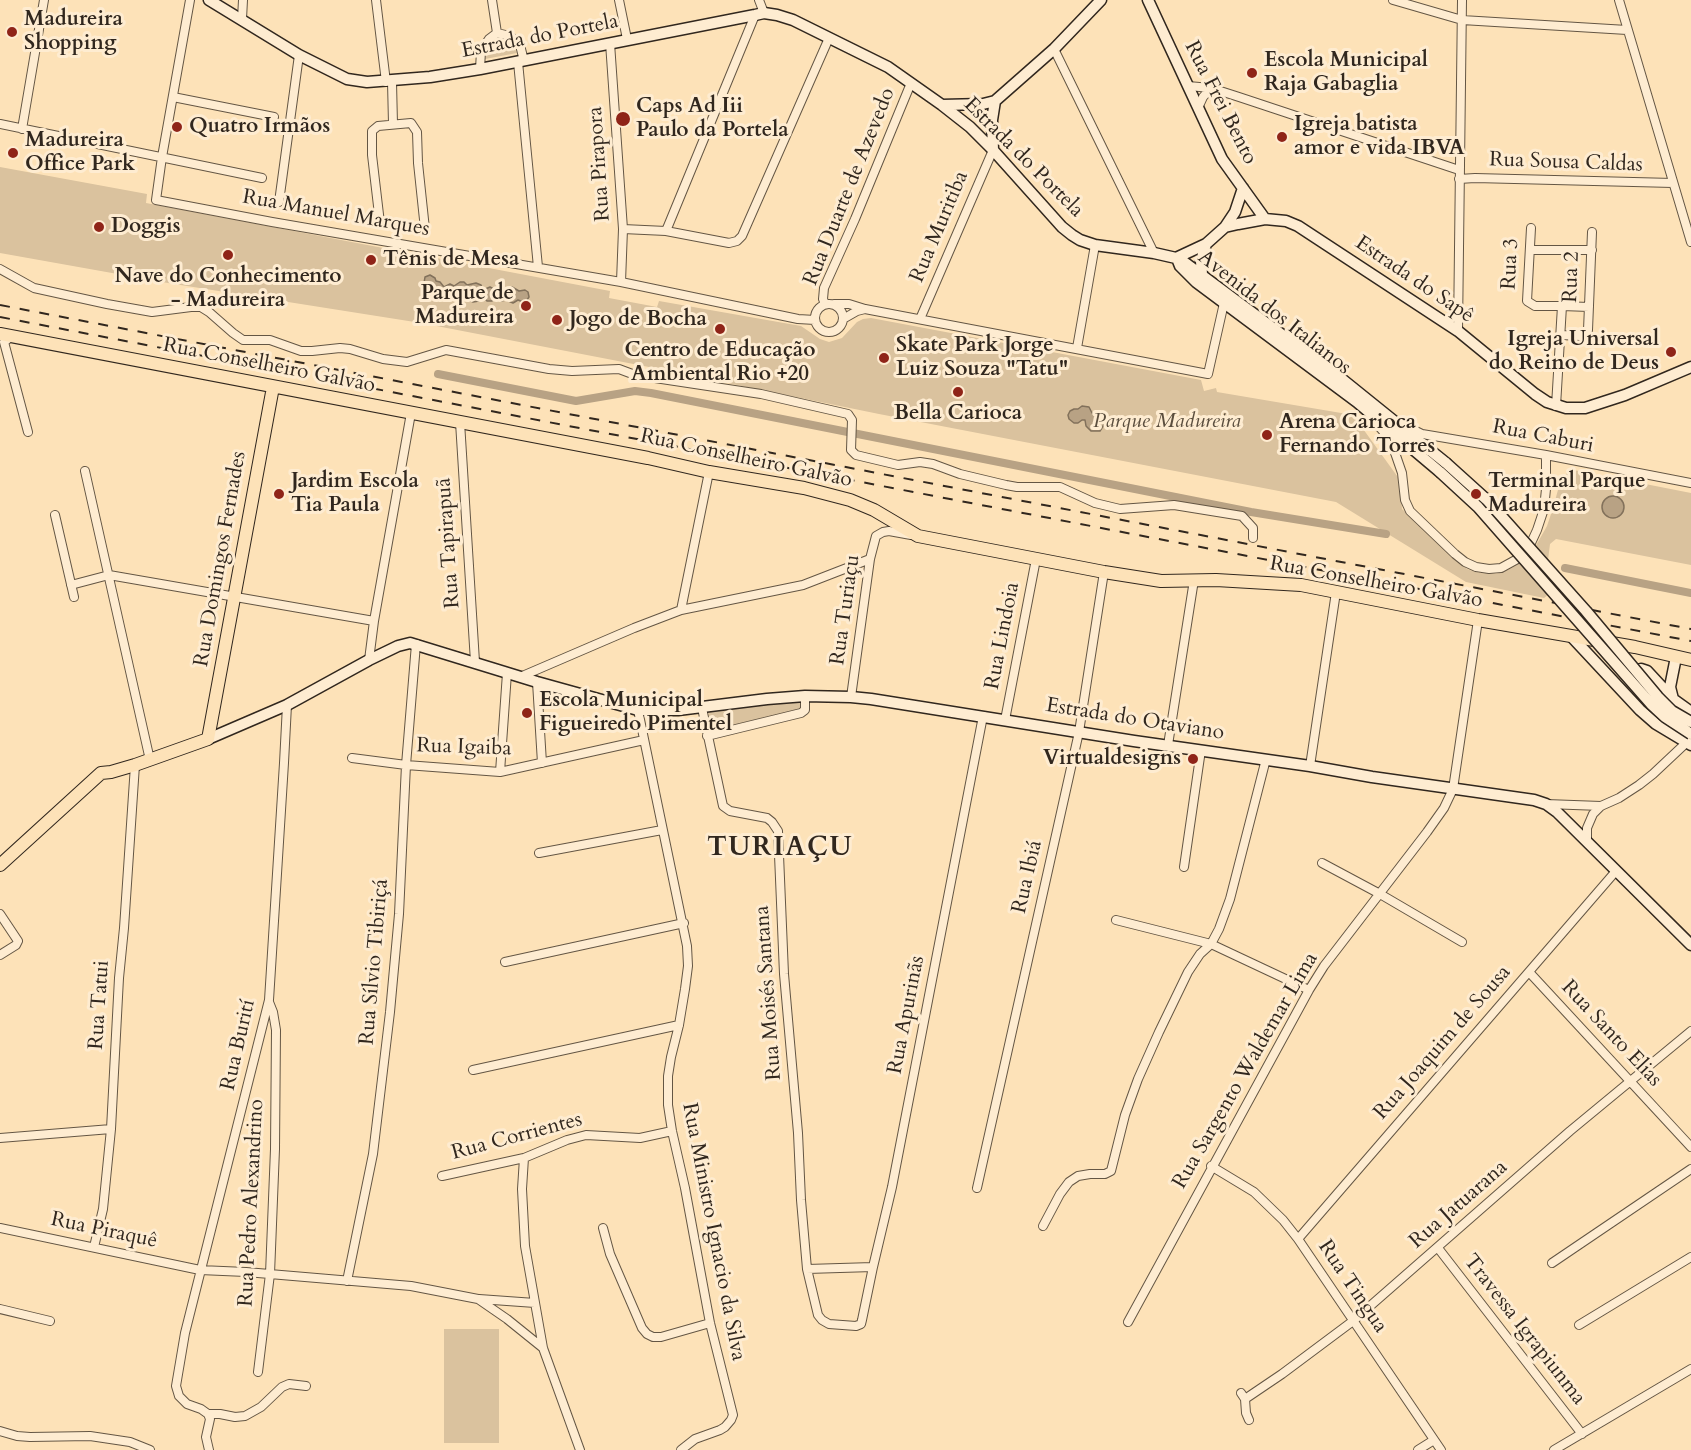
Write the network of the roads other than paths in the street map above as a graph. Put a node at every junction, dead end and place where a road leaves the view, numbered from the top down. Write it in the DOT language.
graph roads {
  1 [pos="44,0"];
  2 [pos="190,0"];
  3 [pos="209,0"];
  4 [pos="243,0"];
  5 [pos="376,0"];
  6 [pos="492,0"];
  7 [pos="619,0"];
  8 [pos="759,0"];
  9 [pos="1101,0"];
  10 [pos="1148,0"];
  11 [pos="1393,0"];
  12 [pos="1462,0"];
  13 [pos="1618,0"];
  14 [pos="760,14"];
  15 [pos="242,19"];
  16 [pos="1462,20"];
  17 [pos="1627,30"];
  18 [pos="497,33"];
  19 [pos="829,38"];
  20 [pos="627,39"];
  21 [pos="609,43"];
  22 [pos="1054,49"];
  23 [pos="299,55"];
  24 [pos="521,62"];
  25 [pos="480,69"];
  26 [pos="389,82"];
  27 [pos="911,83"];
  28 [pos="1188,86"];
  29 [pos="1211,88"];
  30 [pos="173,97"];
  31 [pos="995,101"];
  32 [pos="942,105"];
  33 [pos="1198,108"];
  34 [pos="274,117"];
  35 [pos="0,124"];
  36 [pos="393,124"];
  37 [pos="22,129"];
  38 [pos="993,150"];
  39 [pos="162,157"];
  40 [pos="1459,175"];
  41 [pos="262,178"];
  42 [pos="1673,183"];
  43 [pos="1243,188"];
  44 [pos="279,202"];
  45 [pos="1265,219"];
  46 [pos="380,223"];
  47 [pos="1225,227"];
  48 [pos="1531,228"];
  49 [pos="623,229"];
  50 [pos="425,230"];
  51 [pos="666,231"];
  52 [pos="1592,232"];
  53 [pos="1691,242"];
  54 [pos="1206,244"];
  55 [pos="1095,245"];
  56 [pos="1530,250"];
  57 [pos="1592,250"];
  58 [pos="1154,253"];
  59 [pos="1176,258"];
  60 [pos="538,267"];
  61 [pos="0,268"];
  62 [pos="1202,274"];
  63 [pos="621,282"];
  64 [pos="1224,303"];
  65 [pos="825,304"];
  66 [pos="834,304"];
  67 [pos="1562,306"];
  68 [pos="1589,307"];
  69 [pos="866,309"];
  70 [pos="843,318"];
  71 [pos="920,319"];
  72 [pos="815,320"];
  73 [pos="1458,331"];
  74 [pos="6,335"];
  75 [pos="1561,335"];
  76 [pos="1077,348"];
  77 [pos="1691,367"];
  78 [pos="273,387"];
  79 [pos="1357,402"];
  80 [pos="1556,406"];
  81 [pos="411,413"];
  82 [pos="1390,418"];
  83 [pos="460,422"];
  84 [pos="28,432"];
  85 [pos="1546,455"];
  86 [pos="1443,468"];
  87 [pos="85,471"];
  88 [pos="710,472"];
  89 [pos="1691,483"];
  90 [pos="55,515"];
  91 [pos="918,536"];
  92 [pos="1253,538"];
  93 [pos="870,559"];
  94 [pos="1036,559"];
  95 [pos="1104,572"];
  96 [pos="109,575"];
  97 [pos="1194,580"];
  98 [pos="71,585"];
  99 [pos="1336,592"];
  100 [pos="74,597"];
  101 [pos="234,598"];
  102 [pos="681,610"];
  103 [pos="1478,620"];
  104 [pos="374,621"];
  105 [pos="1571,636"];
  106 [pos="416,644"];
  107 [pos="1676,657"];
  108 [pos="369,660"];
  109 [pos="1691,660"];
  110 [pos="475,662"];
  111 [pos="507,673"];
  112 [pos="520,677"];
  113 [pos="537,682"];
  114 [pos="1625,692"];
  115 [pos="805,696"];
  116 [pos="851,697"];
  117 [pos="1673,699"];
  118 [pos="286,705"];
  119 [pos="702,708"];
  120 [pos="638,710"];
  121 [pos="1691,712"];
  122 [pos="983,716"];
  123 [pos="1005,720"];
  124 [pos="1691,722"];
  125 [pos="1079,732"];
  126 [pos="708,736"];
  127 [pos="208,739"];
  128 [pos="644,740"];
  129 [pos="1689,740"];
  130 [pos="1168,745"];
  131 [pos="1201,750"];
  132 [pos="352,758"];
  133 [pos="1266,759"];
  134 [pos="150,760"];
  135 [pos="542,763"];
  136 [pos="135,765"];
  137 [pos="406,765"];
  138 [pos="1310,766"];
  139 [pos="500,772"];
  140 [pos="1453,789"];
  141 [pos="1546,804"];
  142 [pos="1601,806"];
  143 [pos="662,830"];
  144 [pos="1587,841"];
  145 [pos="539,853"];
  146 [pos="1322,863"];
  147 [pos="0,865"];
  148 [pos="1184,867"];
  149 [pos="1616,871"];
  150 [pos="1380,894"];
  151 [pos="0,914"];
  152 [pos="1116,920"];
  153 [pos="684,923"];
  154 [pos="1462,942"];
  155 [pos="1211,944"];
  156 [pos="1691,945"];
  157 [pos="0,955"];
  158 [pos="505,962"];
  159 [pos="1529,972"];
  160 [pos="1309,990"];
  161 [pos="269,1000"];
  162 [pos="679,1025"];
  163 [pos="1691,1030"];
  164 [pos="473,1070"];
  165 [pos="1631,1081"];
  166 [pos="111,1129"];
  167 [pos="672,1131"];
  168 [pos="0,1138"];
  169 [pos="1691,1147"];
  170 [pos="524,1158"];
  171 [pos="1211,1166"];
  172 [pos="1691,1169"];
  173 [pos="442,1176"];
  174 [pos="977,1188"];
  175 [pos="1043,1226"];
  176 [pos="0,1228"];
  177 [pos="603,1228"];
  178 [pos="1298,1239"];
  179 [pos="94,1247"];
  180 [pos="1438,1248"];
  181 [pos="1691,1257"];
  182 [pos="1552,1263"];
  183 [pos="873,1267"];
  184 [pos="807,1269"];
  185 [pos="200,1270"];
  186 [pos="270,1274"];
  187 [pos="347,1281"];
  188 [pos="478,1299"];
  189 [pos="535,1303"];
  190 [pos="0,1309"];
  191 [pos="818,1315"];
  192 [pos="50,1321"];
  193 [pos="1353,1321"];
  194 [pos="1128,1322"];
  195 [pos="710,1323"];
  196 [pos="1579,1325"];
  197 [pos="543,1348"];
  198 [pos="1691,1369"];
  199 [pos="258,1372"];
  200 [pos="306,1386"];
  201 [pos="208,1414"];
  202 [pos="1249,1420"];
  203 [pos="0,1431"];
  204 [pos="1582,1434"];
  205 [pos="1434,1440"];
  206 [pos="150,1450"];
  207 [pos="209,1450"];
  208 [pos="580,1450"];
  209 [pos="681,1450"];
  210 [pos="1418,1450"];
  211 [pos="1441,1450"];
  212 [pos="1554,1450"];
  1 -- 37 [label="street"];
  2 -- 30 [label="street, Rua Manuel Marques"];
  3 -- 15 [label="main road, Estrada do Portela"];
  4 -- 15 [label="street"];
  5 -- 26 [label="street"];
  6 -- 18 [label="street"];
  7 -- 20 [label="street"];
  8 -- 14 [label="street"];
  9 -- 22 [label="main road"];
  10 -- 28 [label="main road, Rua Frei Bento"];
  11 -- 16 [label="street"];
  12 -- 16 [label="street"];
  13 -- 17 [label="street"];
  14 -- 19 [label="main road, Estrada do Portela"];
  14 -- 20 [label="main road, Estrada do Portela"];
  14 -- 51 [label="street"];
  15 -- 23 [label="main road, Estrada do Portela"];
  16 -- 17 [label="street"];
  16 -- 40 [label="street"];
  17 -- 42 [label="street"];
  18 -- 24 [label="street"];
  18 -- 25 [label="street"];
  19 -- 27 [label="main road, Estrada do Portela"];
  19 -- 51 [label="street"];
  20 -- 21 [label="main road, Estrada do Portela"];
  21 -- 24 [label="main road, Estrada do Portela"];
  21 -- 49 [label="street, Rua Pirapora"];
  22 -- 31 [label="main road"];
  22 -- 58 [label="street"];
  23 -- 26 [label="main road, Estrada do Portela"];
  23 -- 44 [label="street"];
  24 -- 25 [label="main road, Estrada do Portela"];
  24 -- 60 [label="street"];
  25 -- 26 [label="main road, Estrada do Portela"];
  26 -- 36 [label="street"];
  27 -- 32 [label="main road, Estrada do Portela"];
  27 -- 65 [label="street, Rua Duarte de Azevedo"];
  28 -- 29 [label="street, Rua Sousa Caldas"];
  28 -- 33 [label="main road, Rua Frei Bento"];
  29 -- 33 [label="street"];
  29 -- 40 [label="street, Rua Sousa Caldas"];
  30 -- 34 [label="street"];
  30 -- 39 [label="street, Rua Manuel Marques"];
  31 -- 32 [label="main road"];
  31 -- 38 [label="main road"];
  32 -- 38 [label="main road, Estrada do Portela"];
  33 -- 43 [label="main road, Rua Frei Bento"];
  35 -- 37 [label="street"];
  36 -- 46 [label="street"];
  36 -- 50 [label="street"];
  37 -- 39 [label="street"];
  38 -- 55 [label="main road, Estrada do Portela"];
  38 -- 71 [label="street, Rua Muritiba"];
  39 -- 41 [label="street"];
  39 -- 60 [label="street, Rua Manuel Marques"];
  40 -- 42 [label="street, Rua Sousa Caldas"];
  40 -- 73 [label="street"];
  42 -- 53 [label="street"];
  43 -- 45 [label="main road, Rua Frei Bento"];
  43 -- 47 [label="main road"];
  45 -- 47 [label="main road, Estrada do Sapê"];
  45 -- 73 [label="main road, Estrada do Sapê"];
  47 -- 54 [label="main road"];
  48 -- 56 [label="street, Rua 3"];
  49 -- 51 [label="street"];
  49 -- 63 [label="street, Rua Pirapora"];
  52 -- 57 [label="street, Rua 2"];
  54 -- 59 [label="main road"];
  54 -- 62 [label="main road"];
  55 -- 58 [label="main road, Estrada do Portela"];
  55 -- 76 [label="street"];
  56 -- 57 [label="street"];
  56 -- 67 [label="street, Rua 3"];
  57 -- 68 [label="street, Rua 2"];
  58 -- 59 [label="main road, Estrada do Portela"];
  59 -- 62 [label="main road, Avenida dos Italianos"];
  59 -- 64 [label="main road, Avenida dos Italianos"];
  60 -- 63 [label="street, Rua Manuel Marques"];
  61 -- 92 [label="street"];
  62 -- 82 [label="main road, Avenida dos Italianos"];
  63 -- 72 [label="street, Rua Manuel Marques"];
  64 -- 76 [label="street"];
  64 -- 79 [label="main road, Avenida dos Italianos"];
  65 -- 66 [label="street"];
  65 -- 72 [label="street"];
  66 -- 69 [label="street"];
  66 -- 70 [label="street"];
  67 -- 68 [label="street"];
  67 -- 75 [label="street"];
  68 -- 75 [label="street, Rua 2"];
  69 -- 70 [label="street"];
  69 -- 71 [label="street"];
  70 -- 72 [label="street"];
  71 -- 76 [label="street"];
  73 -- 80 [label="main road, Estrada do Sapê"];
  74 -- 78 [label="main road, Rua Conselheiro Galvão"];
  74 -- 84 [label="street"];
  75 -- 80 [label="street"];
  77 -- 80 [label="main road, Estrada do Sapê"];
  78 -- 81 [label="main road, Rua Conselheiro Galvão"];
  78 -- 101 [label="main road, Rua Domingos Fernades"];
  79 -- 85 [label="street"];
  79 -- 86 [label="main road, Avenida dos Italianos"];
  81 -- 83 [label="main road, Rua Conselheiro Galvão"];
  81 -- 104 [label="street"];
  82 -- 85 [label="street, Rua Caburi"];
  82 -- 86 [label="main road, Avenida dos Italianos"];
  83 -- 88 [label="main road, Rua Conselheiro Galvão"];
  83 -- 110 [label="street, Rua Tapirapuã"];
  85 -- 89 [label="street, Rua Caburi"];
  86 -- 124 [label="main road, Avenida dos Italianos, bridge"];
  86 -- 129 [label="main road, Avenida dos Italianos, bridge"];
  87 -- 96 [label="street"];
  88 -- 91 [label="main road, Rua Conselheiro Galvão"];
  88 -- 102 [label="street"];
  90 -- 98 [label="street"];
  91 -- 93 [label="street, Rua Turiaçu"];
  91 -- 94 [label="main road, Rua Conselheiro Galvão"];
  93 -- 102 [label="street"];
  93 -- 116 [label="street, Rua Turiaçu"];
  94 -- 95 [label="main road, Rua Conselheiro Galvão"];
  94 -- 123 [label="street, Rua Lindoia"];
  95 -- 97 [label="main road, Rua Conselheiro Galvão"];
  95 -- 125 [label="street, Rua Ibiá"];
  96 -- 98 [label="street"];
  96 -- 101 [label="street"];
  96 -- 134 [label="street"];
  97 -- 99 [label="main road, Rua Conselheiro Galvão"];
  97 -- 130 [label="street"];
  98 -- 100 [label="street"];
  99 -- 103 [label="main road, Rua Conselheiro Galvão"];
  99 -- 138 [label="street"];
  101 -- 104 [label="street"];
  101 -- 127 [label="main road, Rua Domingos Fernades"];
  102 -- 112 [label="street"];
  103 -- 105 [label="main road, Rua Conselheiro Galvão"];
  103 -- 140 [label="street, Rua Sargento Waldemar Lima"];
  104 -- 108 [label="street"];
  105 -- 107 [label="main road, Rua Conselheiro Galvão"];
  105 -- 114 [label="main road"];
  106 -- 108 [label="main road"];
  106 -- 110 [label="main road, Estrada do Otaviano"];
  106 -- 137 [label="street, Rua Sílvio Tibiriçá"];
  107 -- 109 [label="main road, Rua Conselheiro Galvão"];
  107 -- 117 [label="main road"];
  108 -- 118 [label="main road"];
  110 -- 111 [label="main road, Estrada do Otaviano"];
  111 -- 112 [label="main road, Estrada do Otaviano"];
  111 -- 139 [label="street"];
  112 -- 113 [label="main road, Estrada do Otaviano"];
  113 -- 120 [label="main road, Estrada do Otaviano"];
  113 -- 135 [label="street"];
  114 -- 117 [label="main road"];
  114 -- 129 [label="main road"];
  115 -- 116 [label="main road, Estrada do Otaviano"];
  115 -- 119 [label="main road, Estrada do Otaviano"];
  115 -- 126 [label="street"];
  116 -- 122 [label="main road, Estrada do Otaviano"];
  117 -- 121 [label="main road"];
  118 -- 127 [label="main road"];
  118 -- 161 [label="street, Rua Burití"];
  119 -- 120 [label="main road, Estrada do Otaviano"];
  119 -- 126 [label="street, Rua Moisés Santana"];
  120 -- 128 [label="street, Rua Ministro Ignacio da Silva"];
  122 -- 123 [label="main road, Estrada do Otaviano"];
  122 -- 183 [label="street, Rua Apurinãs"];
  123 -- 125 [label="main road, Estrada do Otaviano"];
  125 -- 130 [label="main road, Estrada do Otaviano"];
  125 -- 174 [label="street, Rua Ibiá"];
  126 -- 184 [label="street, Rua Moisés Santana"];
  127 -- 134 [label="main road"];
  128 -- 135 [label="street, Rua Igaiba"];
  128 -- 143 [label="street, Rua Ministro Ignacio da Silva"];
  129 -- 142 [label="street"];
  130 -- 131 [label="main road, Estrada do Otaviano"];
  131 -- 133 [label="main road, Estrada do Otaviano"];
  131 -- 148 [label="street"];
  132 -- 137 [label="street, Rua Igaiba"];
  133 -- 138 [label="main road, Estrada do Otaviano"];
  133 -- 155 [label="street"];
  134 -- 136 [label="main road"];
  135 -- 139 [label="street, Rua Igaiba"];
  136 -- 147 [label="main road"];
  136 -- 166 [label="street, Rua Tatui"];
  137 -- 139 [label="street, Rua Igaiba"];
  137 -- 187 [label="street, Rua Sílvio Tibiriçá"];
  138 -- 140 [label="main road, Estrada do Otaviano"];
  140 -- 141 [label="main road, Estrada do Otaviano"];
  140 -- 150 [label="street, Rua Sargento Waldemar Lima"];
  141 -- 142 [label="street"];
  141 -- 144 [label="main road, Estrada do Otaviano"];
  142 -- 144 [label="street"];
  143 -- 145 [label="street"];
  143 -- 153 [label="street, Rua Ministro Ignacio da Silva"];
  144 -- 149 [label="main road, Estrada do Otaviano"];
  146 -- 150 [label="street"];
  149 -- 156 [label="main road, Estrada do Otaviano"];
  149 -- 159 [label="street, Rua Joaquim de Sousa"];
  150 -- 154 [label="street"];
  150 -- 160 [label="street, Rua Sargento Waldemar Lima"];
  151 -- 157 [label="street"];
  152 -- 155 [label="street"];
  153 -- 158 [label="street"];
  153 -- 162 [label="street, Rua Ministro Ignacio da Silva"];
  155 -- 160 [label="street"];
  155 -- 175 [label="street"];
  159 -- 165 [label="street, Rua Santo Elias"];
  159 -- 178 [label="street, Rua Joaquim de Sousa"];
  160 -- 171 [label="street, Rua Sargento Waldemar Lima"];
  161 -- 185 [label="street, Rua Burití"];
  161 -- 186 [label="street, Rua Pedro Alexandrino"];
  162 -- 164 [label="street"];
  162 -- 167 [label="street, Rua Ministro Ignacio da Silva"];
  163 -- 165 [label="street, Rua Jatuarana"];
  165 -- 169 [label="street, Rua Santo Elias"];
  165 -- 180 [label="street, Rua Jatuarana"];
  166 -- 168 [label="street"];
  166 -- 179 [label="street, Rua Tatui"];
  167 -- 170 [label="street, Rua Corrientes"];
  167 -- 195 [label="street, Rua Ministro Ignacio da Silva"];
  170 -- 173 [label="street, Rua Corrientes"];
  170 -- 189 [label="street"];
  171 -- 178 [label="street, Rua Tingua"];
  171 -- 194 [label="street, Rua Sargento Waldemar Lima"];
  172 -- 182 [label="street"];
  176 -- 179 [label="street, Rua Piraquê"];
  177 -- 195 [label="street"];
  178 -- 193 [label="street, Rua Tingua"];
  179 -- 185 [label="street, Rua Piraquê"];
  180 -- 193 [label="street, Rua Jatuarana"];
  180 -- 204 [label="street, Travessa Igrapiunma"];
  181 -- 196 [label="street"];
  183 -- 184 [label="street"];
  183 -- 191 [label="street, Rua Apurinãs"];
  184 -- 191 [label="street, Rua Moisés Santana"];
  185 -- 186 [label="street, Rua Piraquê"];
  185 -- 201 [label="street, Rua Burití"];
  186 -- 187 [label="street, Rua Piraquê"];
  186 -- 199 [label="street, Rua Pedro Alexandrino"];
  187 -- 188 [label="street, Rua Piraquê"];
  188 -- 189 [label="street, Rua Piraquê"];
  188 -- 197 [label="street"];
  189 -- 197 [label="street"];
  190 -- 192 [label="street"];
  193 -- 202 [label="street, Rua Jatuarana"];
  193 -- 205 [label="street, Rua Tingua"];
  195 -- 209 [label="street, Rua Ministro Ignacio da Silva"];
  197 -- 208 [label="street"];
  198 -- 204 [label="street"];
  200 -- 201 [label="street"];
  201 -- 207 [label="street"];
  203 -- 206 [label="street"];
  204 -- 212 [label="street"];
  205 -- 210 [label="street"];
  205 -- 211 [label="street, Rua Tingua"];
}
